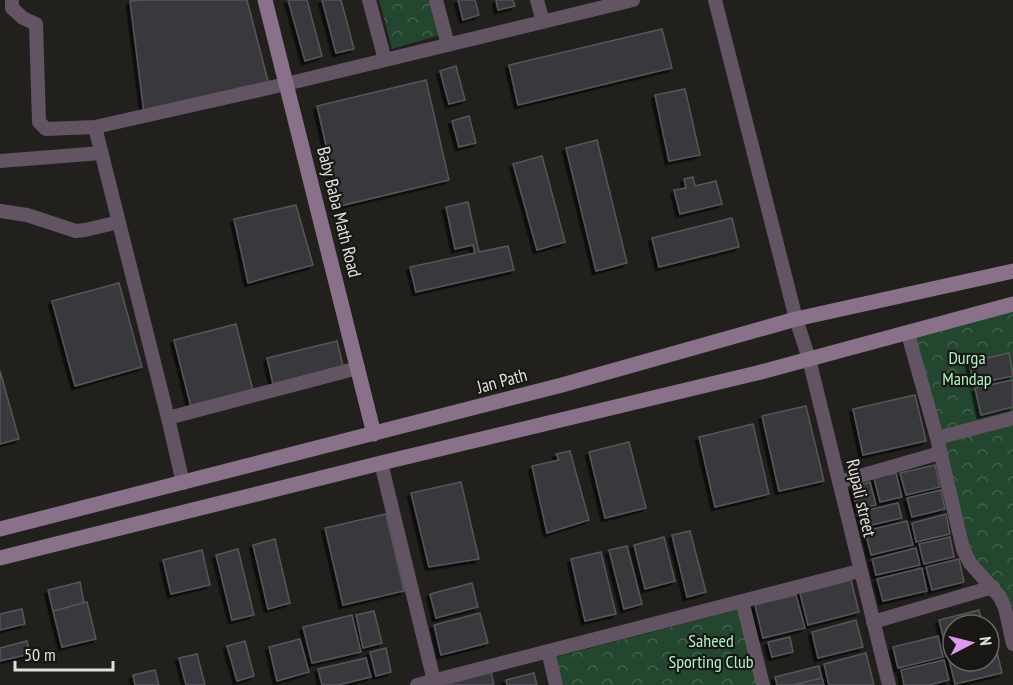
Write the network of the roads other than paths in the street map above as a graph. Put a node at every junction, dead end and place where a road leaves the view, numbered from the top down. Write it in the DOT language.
graph roads {
  1 [pos="12,0"];
  2 [pos="265,0"];
  3 [pos="369,0"];
  4 [pos="436,0"];
  5 [pos="537,0"];
  6 [pos="633,0"];
  7 [pos="715,0"];
  8 [pos="612,2"];
  9 [pos="543,22"];
  10 [pos="448,45"];
  11 [pos="386,60"];
  12 [pos="286,84"];
  13 [pos="95,127"];
  14 [pos="101,153"];
  15 [pos="0,161"];
  16 [pos="0,211"];
  17 [pos="119,222"];
  18 [pos="1013,271"];
  19 [pos="1013,304"];
  20 [pos="796,319"];
  21 [pos="908,334"];
  22 [pos="809,359"];
  23 [pos="358,368"];
  24 [pos="168,418"];
  25 [pos="1013,418"];
  26 [pos="374,434"];
  27 [pos="937,438"];
  28 [pos="940,453"];
  29 [pos="381,463"];
  30 [pos="838,482"];
  31 [pos="183,483"];
  32 [pos="0,529"];
  33 [pos="0,558"];
  34 [pos="859,571"];
  35 [pos="993,588"];
  36 [pos="742,602"];
  37 [pos="873,622"];
  38 [pos="1013,644"];
  39 [pos="548,651"];
  40 [pos="434,683"];
  41 [pos="417,685"];
  42 [pos="556,685"];
  43 [pos="763,685"];
  44 [pos="889,685"];
  1 -- 13 [label="street"];
  2 -- 12 [label="main road, Baby Baba Math Road"];
  3 -- 11 [label="street"];
  4 -- 10 [label="street"];
  5 -- 9 [label="street"];
  6 -- 8 [label="street"];
  7 -- 20 [label="street, Rupali street"];
  8 -- 9 [label="street"];
  9 -- 10 [label="street"];
  10 -- 11 [label="street"];
  11 -- 12 [label="street"];
  12 -- 13 [label="street"];
  12 -- 23 [label="main road, Baby Baba Math Road"];
  13 -- 14 [label="street"];
  14 -- 15 [label="street"];
  14 -- 17 [label="street"];
  16 -- 17 [label="street"];
  17 -- 24 [label="street"];
  18 -- 20 [label="main road, Jan Path"];
  19 -- 21 [label="main road"];
  20 -- 22 [label="street, Rupali street"];
  20 -- 26 [label="main road, Jan Path"];
  21 -- 22 [label="main road"];
  21 -- 27 [label="street"];
  22 -- 29 [label="main road"];
  22 -- 30 [label="street, Rupali street"];
  23 -- 24 [label="street"];
  23 -- 26 [label="main road, Baby Baba Math Road"];
  24 -- 31 [label="street"];
  25 -- 27 [label="street"];
  26 -- 31 [label="main road, Jan Path"];
  27 -- 28 [label="street"];
  28 -- 30 [label="street"];
  28 -- 35 [label="street"];
  29 -- 33 [label="main road"];
  29 -- 40 [label="street"];
  30 -- 34 [label="street, Rupali street"];
  31 -- 32 [label="main road, Jan Path"];
  34 -- 36 [label="street"];
  34 -- 37 [label="street, Rupali street"];
  35 -- 37 [label="street"];
  35 -- 38 [label="street"];
  36 -- 39 [label="street"];
  36 -- 43 [label="street"];
  37 -- 44 [label="street, Rupali street"];
  39 -- 40 [label="street"];
  39 -- 42 [label="street"];
  40 -- 41 [label="street"];
}
